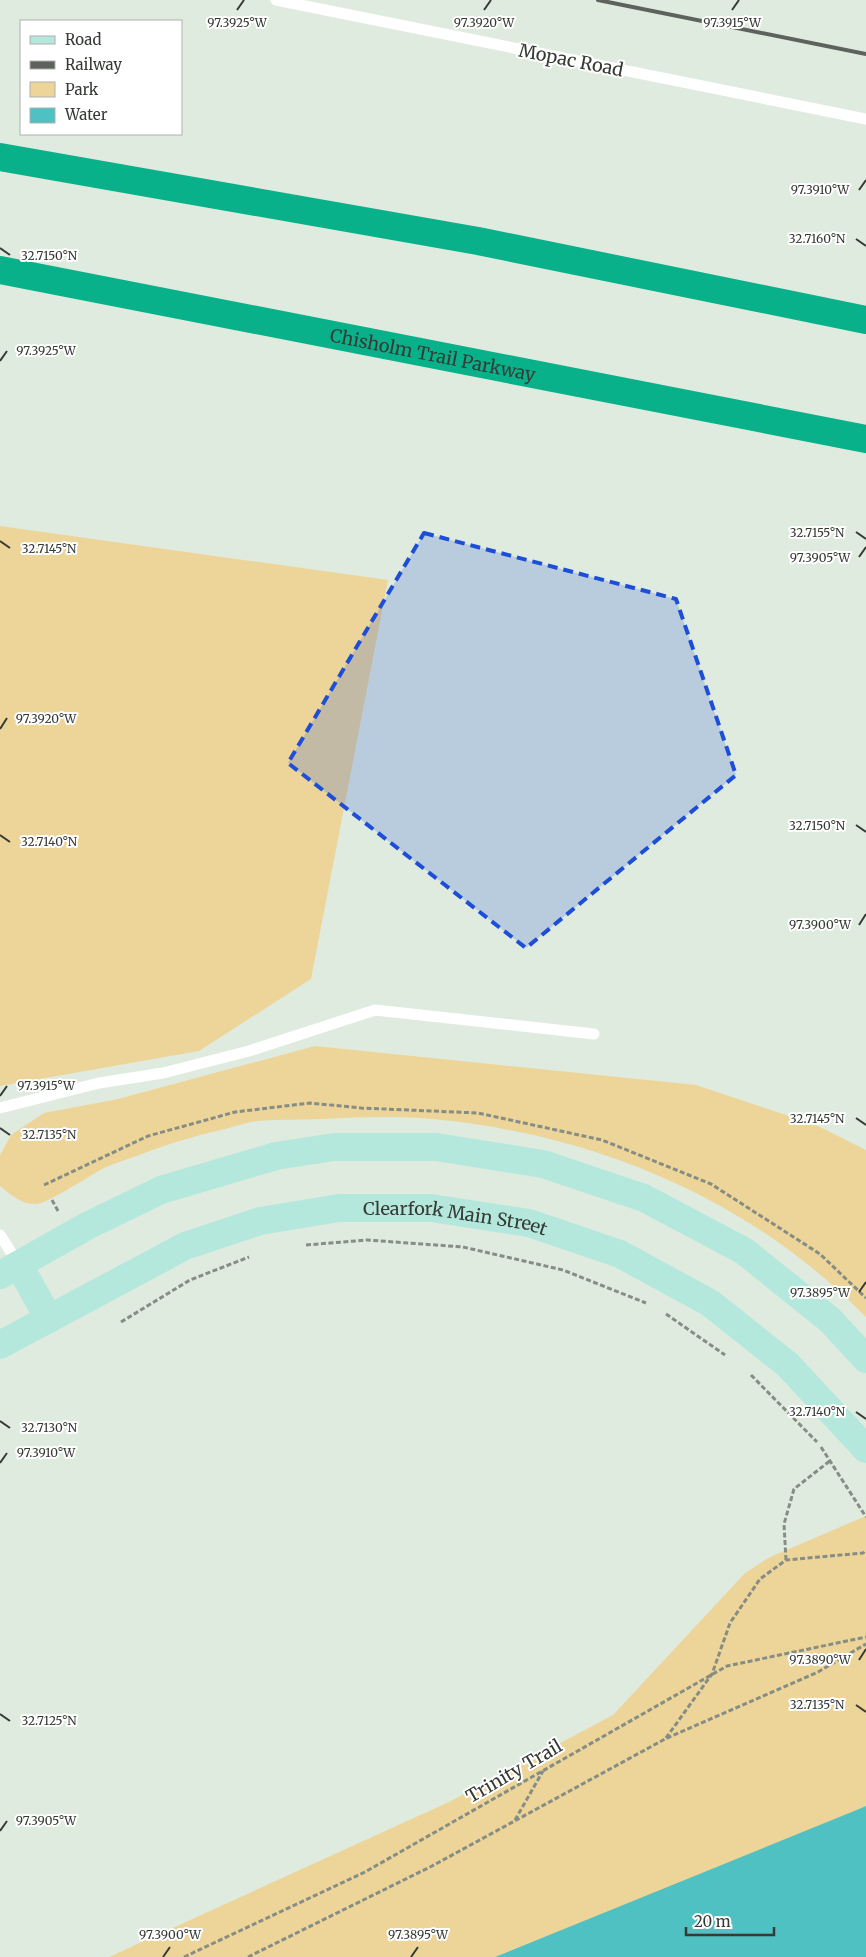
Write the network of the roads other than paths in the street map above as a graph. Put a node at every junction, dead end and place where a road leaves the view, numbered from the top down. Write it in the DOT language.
graph roads {
  1 [pos="276,0"];
  2 [pos="866,119"];
  3 [pos="0,157"];
  4 [pos="0,270"];
  5 [pos="866,320"];
  6 [pos="866,438"];
  7 [pos="594,1034"];
  8 [pos="0,1108"];
  9 [pos="0,1235"];
  10 [pos="9,1270"];
  11 [pos="49,1319"];
  12 [pos="0,1345"];
  13 [pos="866,1359"];
  14 [pos="866,1449"];
  1 -- 2 [label="lane, Mopac Road"];
  3 -- 5 [label="highway"];
  4 -- 6 [label="highway, Chisholm Trail Parkway"];
  7 -- 8 [label="lane"];
  9 -- 10 [label="lane"];
  10 -- 11 [label="street"];
  10 -- 13 [label="street"];
  11 -- 12 [label="street, Clearfork Main Street"];
  11 -- 14 [label="street, Clearfork Main Street"];
}
